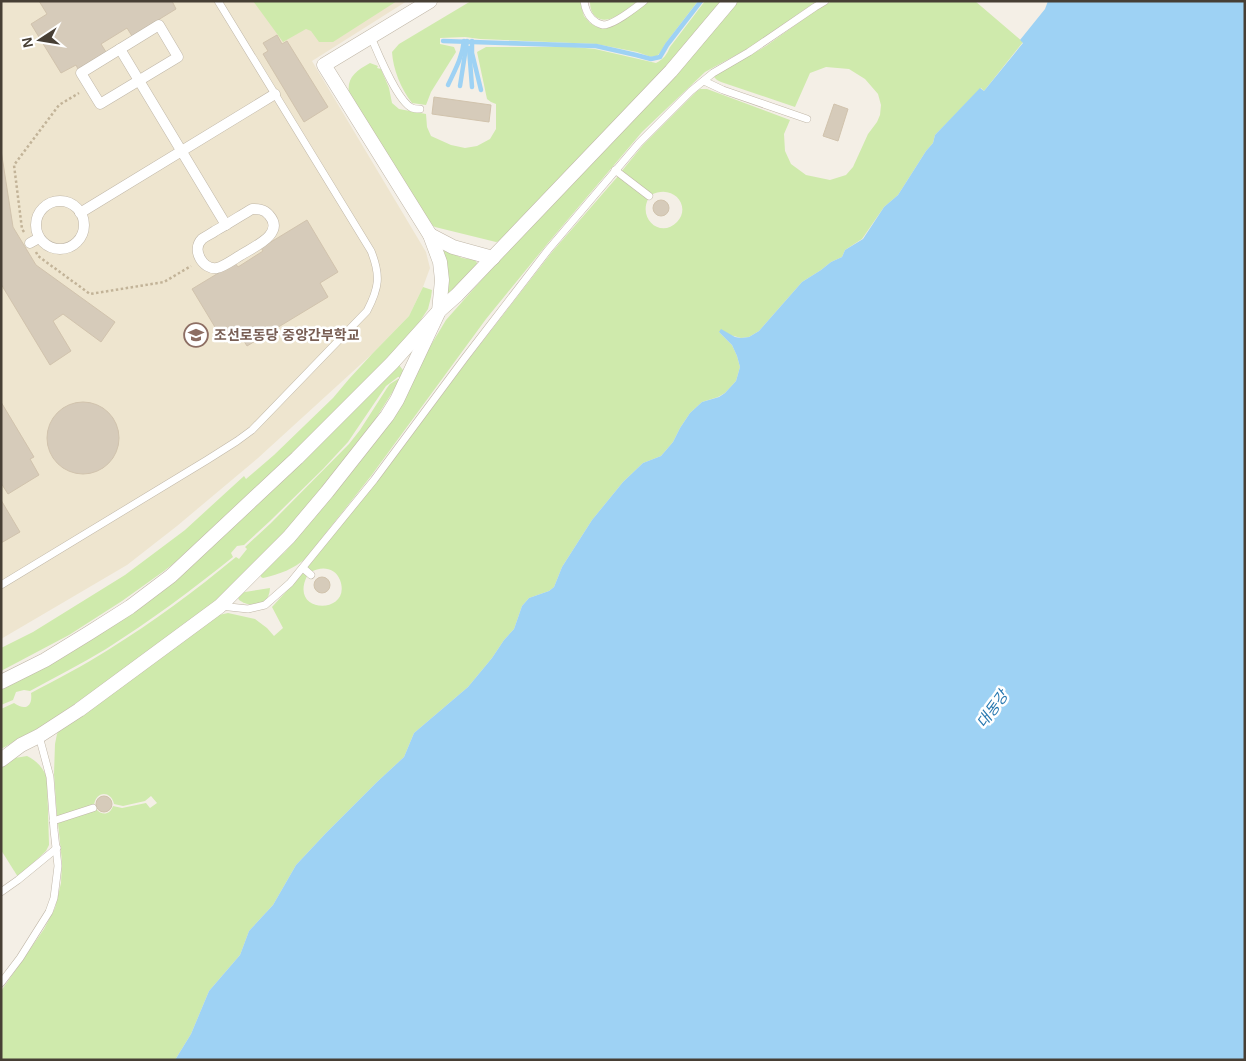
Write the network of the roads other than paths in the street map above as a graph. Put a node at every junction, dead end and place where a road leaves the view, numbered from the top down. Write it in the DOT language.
graph roads {
  1 [pos="218,1"];
  2 [pos="430,1"];
  3 [pos="584,1"];
  4 [pos="644,1"];
  5 [pos="730,1"];
  6 [pos="825,1"];
  7 [pos="371,37"];
  8 [pos="120,49"];
  9 [pos="139,80"];
  10 [pos="704,81"];
  11 [pos="275,94"];
  12 [pos="420,109"];
  13 [pos="808,119"];
  14 [pos="182,151"];
  15 [pos="615,170"];
  16 [pos="650,196"];
  17 [pos="80,213"];
  18 [pos="226,224"];
  19 [pos="430,235"];
  20 [pos="493,258"];
  21 [pos="439,311"];
  22 [pos="303,568"];
  23 [pos="311,575"];
  24 [pos="1,585"];
  25 [pos="220,606"];
  26 [pos="1,682"];
  27 [pos="39,736"];
  28 [pos="21,745"];
  29 [pos="1,753"];
  30 [pos="1,760"];
  31 [pos="92,808"];
  32 [pos="53,821"];
  33 [pos="57,848"];
  34 [pos="1,892"];
  35 [pos="1,983"];
  1 -- 11 [label="lane"];
  2 -- 7 [label="street"];
  3 -- 4 [label="lane"];
  5 -- 20 [label="street"];
  6 -- 10 [label="lane"];
  7 -- 12 [label="lane"];
  7 -- 19 [label="street"];
  8 -- 9 [label="street"];
  8 -- 9 [label="street"];
  8 -- 9 [label="street"];
  9 -- 14 [label="street"];
  10 -- 13 [label="lane"];
  10 -- 15 [label="lane"];
  11 -- 14 [label="street"];
  11 -- 24 [label="lane"];
  14 -- 17 [label="street"];
  14 -- 18 [label="street"];
  15 -- 16 [label="lane"];
  15 -- 22 [label="lane"];
  17 -- 17 [label="street"];
  18 -- 18 [label="street"];
  19 -- 20 [label="street"];
  19 -- 21 [label="street"];
  20 -- 21 [label="street"];
  21 -- 25 [label="street"];
  21 -- 26 [label="street"];
  22 -- 23 [label="lane"];
  22 -- 25 [label="lane"];
  25 -- 27 [label="street"];
  27 -- 28 [label="street"];
  27 -- 32 [label="lane"];
  28 -- 29 [label="street"];
  28 -- 30 [label="street"];
  31 -- 32 [label="lane"];
  32 -- 33 [label="lane"];
  33 -- 34 [label="lane"];
  33 -- 35 [label="lane"];
}
